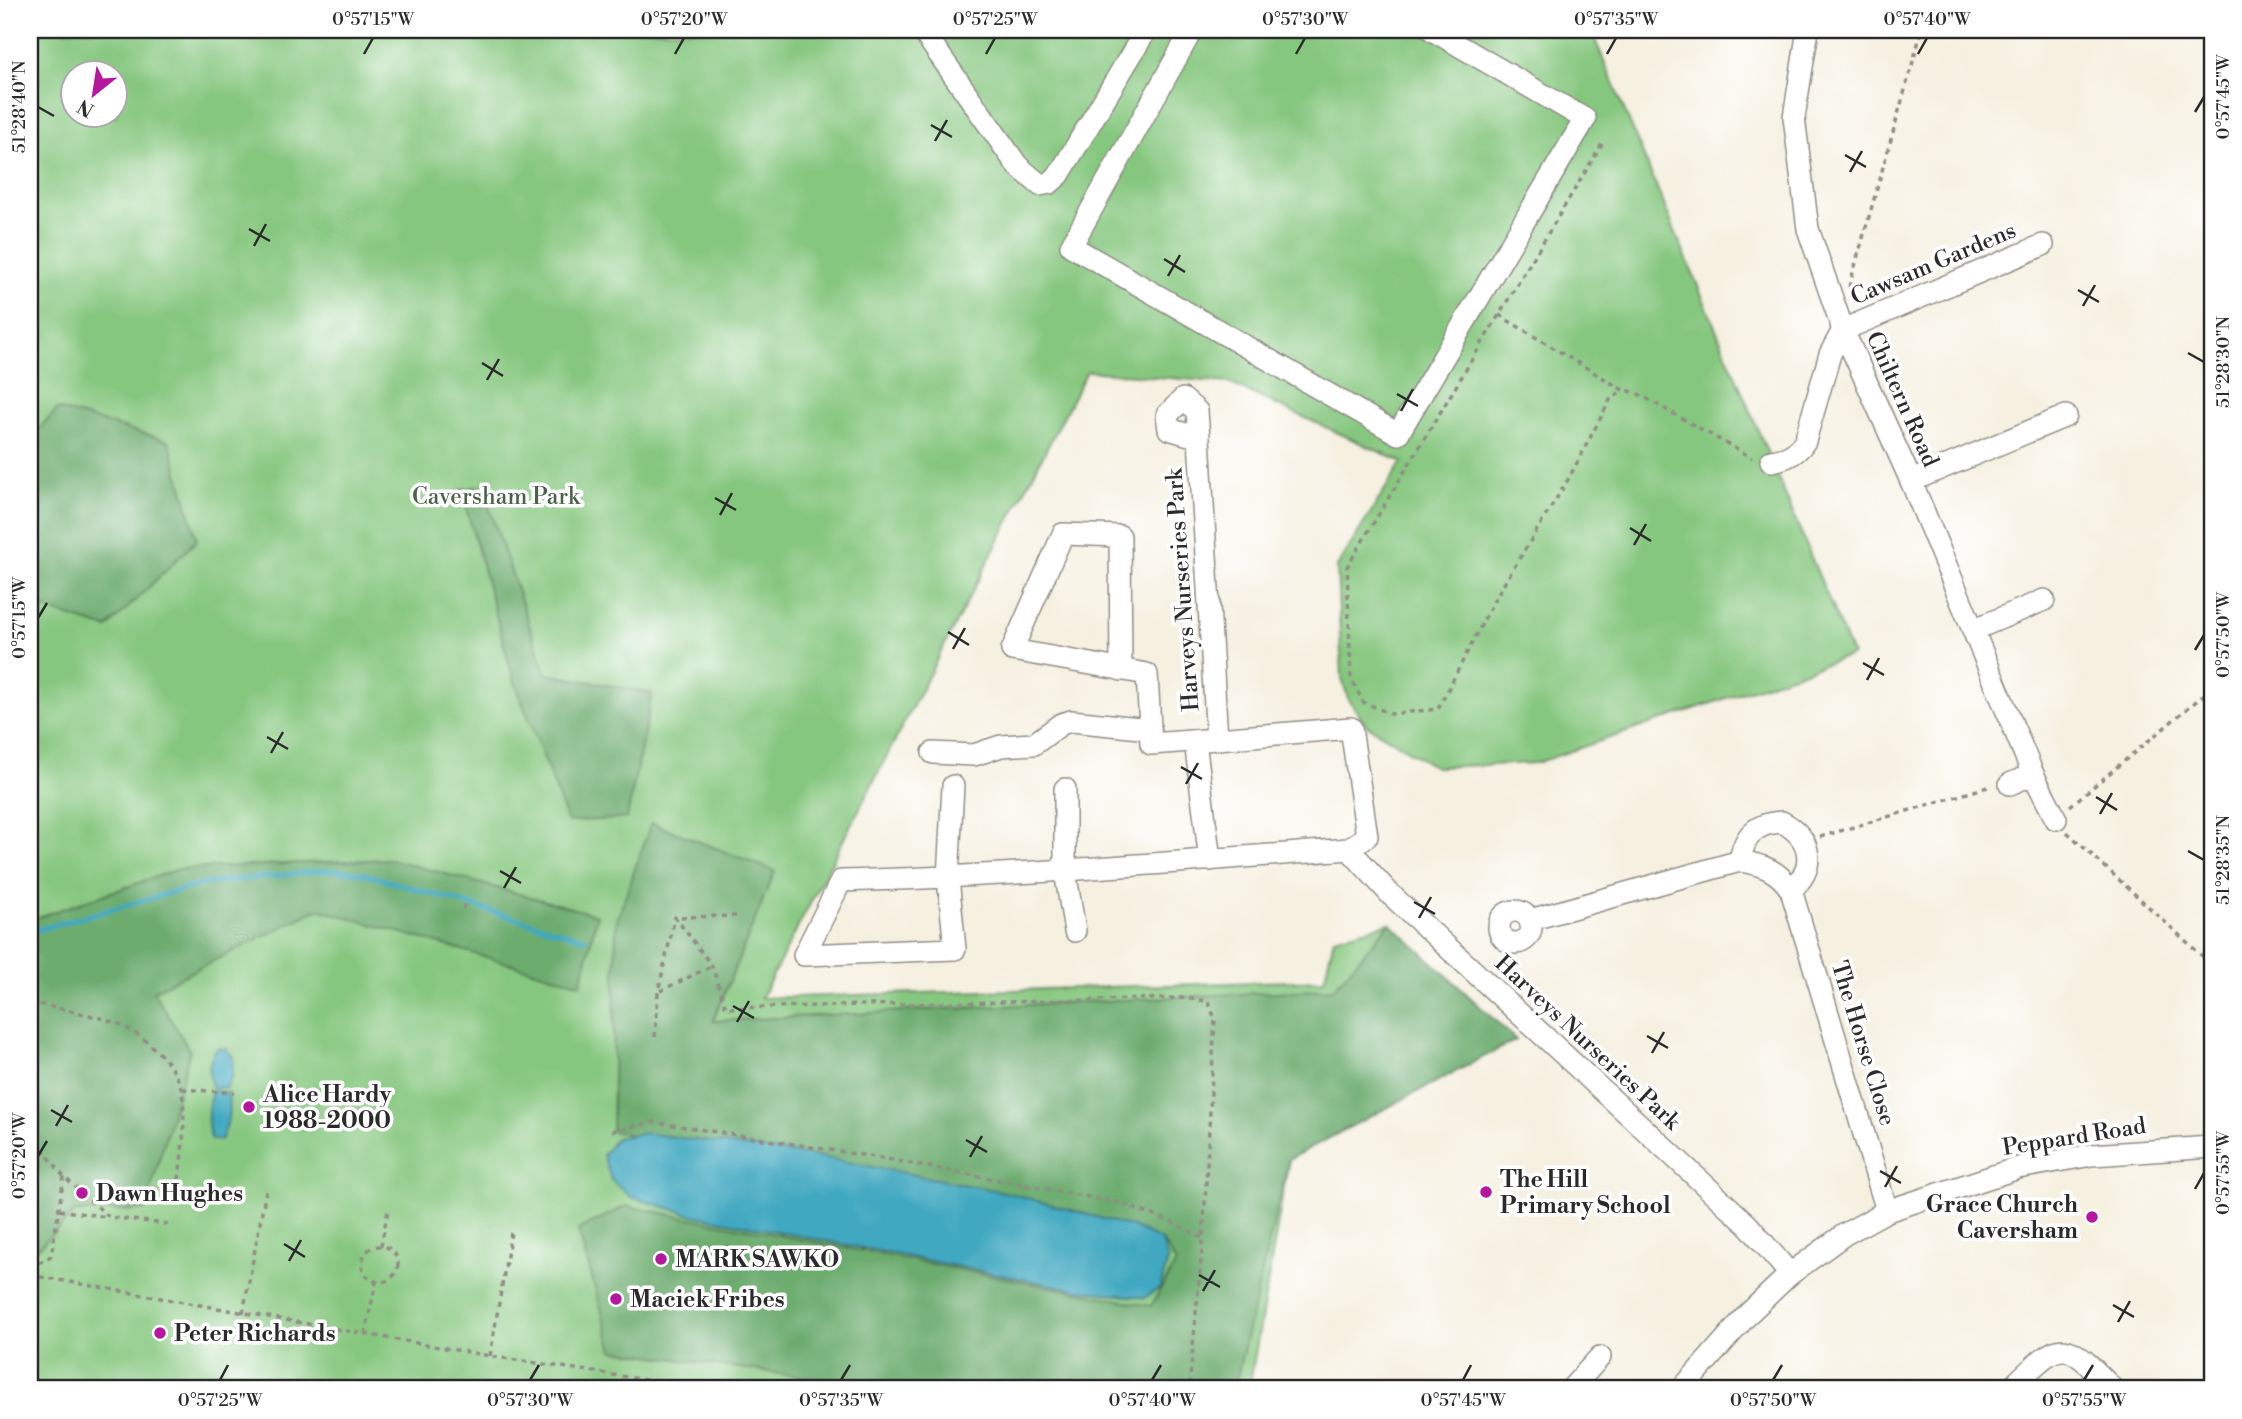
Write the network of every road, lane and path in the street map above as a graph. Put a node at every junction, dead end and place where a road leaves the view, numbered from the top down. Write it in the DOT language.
graph roads {
  1 [pos="922,30"];
  2 [pos="1146,30"];
  3 [pos="1192,30"];
  4 [pos="1433,30"];
  5 [pos="1808,30"];
  6 [pos="1922,30"];
  7 [pos="1602,145"];
  8 [pos="2043,245"];
  9 [pos="1833,305"];
  10 [pos="1499,315"];
  11 [pos="1843,330"];
  12 [pos="1623,390"];
  13 [pos="2066,416"];
  14 [pos="1199,438"];
  15 [pos="1771,461"];
  16 [pos="1910,481"];
  17 [pos="2044,600"];
  18 [pos="1973,630"];
  19 [pos="1121,670"];
  20 [pos="2212,688"];
  21 [pos="1150,729"];
  22 [pos="1217,739"];
  23 [pos="1195,741"];
  24 [pos="933,753"];
  25 [pos="2033,774"];
  26 [pos="2010,784"];
  27 [pos="953,786"];
  28 [pos="1065,789"];
  29 [pos="2056,819"];
  30 [pos="1805,841"];
  31 [pos="1349,849"];
  32 [pos="1210,860"];
  33 [pos="1740,861"];
  34 [pos="1065,871"];
  35 [pos="947,878"];
  36 [pos="1791,890"];
  37 [pos="466,901"];
  38 [pos="463,909"];
  39 [pos="675,916"];
  40 [pos="736,916"];
  41 [pos="1530,920"];
  42 [pos="1075,931"];
  43 [pos="2212,965"];
  44 [pos="712,966"];
  45 [pos="659,992"];
  46 [pos="30,1002"];
  47 [pos="655,1037"];
  48 [pos="182,1089"];
  49 [pos="234,1093"];
  50 [pos="612,1131"];
  51 [pos="30,1133"];
  52 [pos="2212,1147"];
  53 [pos="64,1177"];
  54 [pos="178,1189"];
  55 [pos="266,1191"];
  56 [pos="59,1210"];
  57 [pos="388,1210"];
  58 [pos="1887,1211"];
  59 [pos="109,1217"];
  60 [pos="173,1225"];
  61 [pos="511,1232"];
  62 [pos="1203,1238"];
  63 [pos="381,1246"];
  64 [pos="30,1268"];
  65 [pos="1790,1274"];
  66 [pos="30,1275"];
  67 [pos="376,1282"];
  68 [pos="243,1313"];
  69 [pos="365,1334"];
  70 [pos="490,1356"];
  71 [pos="1600,1357"];
  72 [pos="668,1384"];
  73 [pos="667,1389"];
  74 [pos="705,1389"];
  75 [pos="1189,1389"];
  76 [pos="1571,1389"];
  77 [pos="1682,1389"];
  78 [pos="2010,1389"];
  79 [pos="2113,1389"];
  1 -- 2 [label="street"];
  3 -- 4 [label="street"];
  5 -- 9 [label="street, Chiltern Road"];
  6 -- 9 [label="path"];
  7 -- 10 [label="path"];
  8 -- 11 [label="street, Cawsam Gardens"];
  9 -- 11 [label="street, Chiltern Road"];
  10 -- 12 [label="path"];
  10 -- 12 [label="path"];
  11 -- 15 [label="street"];
  11 -- 16 [label="street, Chiltern Road"];
  12 -- 15 [label="path"];
  13 -- 16 [label="street"];
  14 -- 22 [label="street, Harveys Nurseries Park"];
  16 -- 18 [label="street, Chiltern Road"];
  17 -- 18 [label="street"];
  18 -- 25 [label="street, Chiltern Road"];
  19 -- 19 [label="street, Harveys Nurseries Park"];
  19 -- 21 [label="street, Harveys Nurseries Park"];
  20 -- 29 [label="path"];
  21 -- 23 [label="street, Harveys Nurseries Park"];
  21 -- 24 [label="street"];
  22 -- 23 [label="street, Harveys Nurseries Park"];
  22 -- 31 [label="street, Harveys Nurseries Park"];
  23 -- 32 [label="street"];
  25 -- 26 [label="street"];
  25 -- 29 [label="street, Chiltern Road"];
  26 -- 30 [label="path"];
  27 -- 35 [label="street"];
  28 -- 34 [label="street"];
  29 -- 43 [label="path"];
  30 -- 33 [label="street"];
  30 -- 36 [label="street"];
  31 -- 32 [label="street"];
  31 -- 65 [label="street, Harveys Nurseries Park"];
  32 -- 34 [label="street"];
  33 -- 36 [label="street"];
  33 -- 41 [label="street"];
  34 -- 35 [label="street"];
  34 -- 42 [label="street"];
  35 -- 35 [label="street"];
  36 -- 58 [label="street, The Horse Close"];
  37 -- 38 [label="path"];
  39 -- 40 [label="path"];
  39 -- 44 [label="path"];
  39 -- 45 [label="path"];
  44 -- 45 [label="path"];
  44 -- 62 [label="path"];
  45 -- 47 [label="path"];
  46 -- 48 [label="path"];
  48 -- 49 [label="path"];
  48 -- 54 [label="path"];
  50 -- 62 [label="path"];
  51 -- 53 [label="path"];
  52 -- 58 [label="street, Peppard Road"];
  53 -- 56 [label="path"];
  53 -- 59 [label="path"];
  55 -- 68 [label="path"];
  56 -- 59 [label="path"];
  56 -- 64 [label="path"];
  57 -- 63 [label="path"];
  58 -- 65 [label="street, Peppard Road"];
  59 -- 60 [label="path"];
  61 -- 70 [label="path"];
  62 -- 75 [label="path"];
  63 -- 67 [label="path"];
  63 -- 67 [label="path"];
  65 -- 77 [label="street, Peppard Road"];
  66 -- 68 [label="path"];
  67 -- 69 [label="path"];
  68 -- 69 [label="path"];
  69 -- 70 [label="path"];
  70 -- 72 [label="path"];
  71 -- 76 [label="street"];
  72 -- 73 [label="path"];
  72 -- 74 [label="path"];
  78 -- 79 [label="street"];
}
